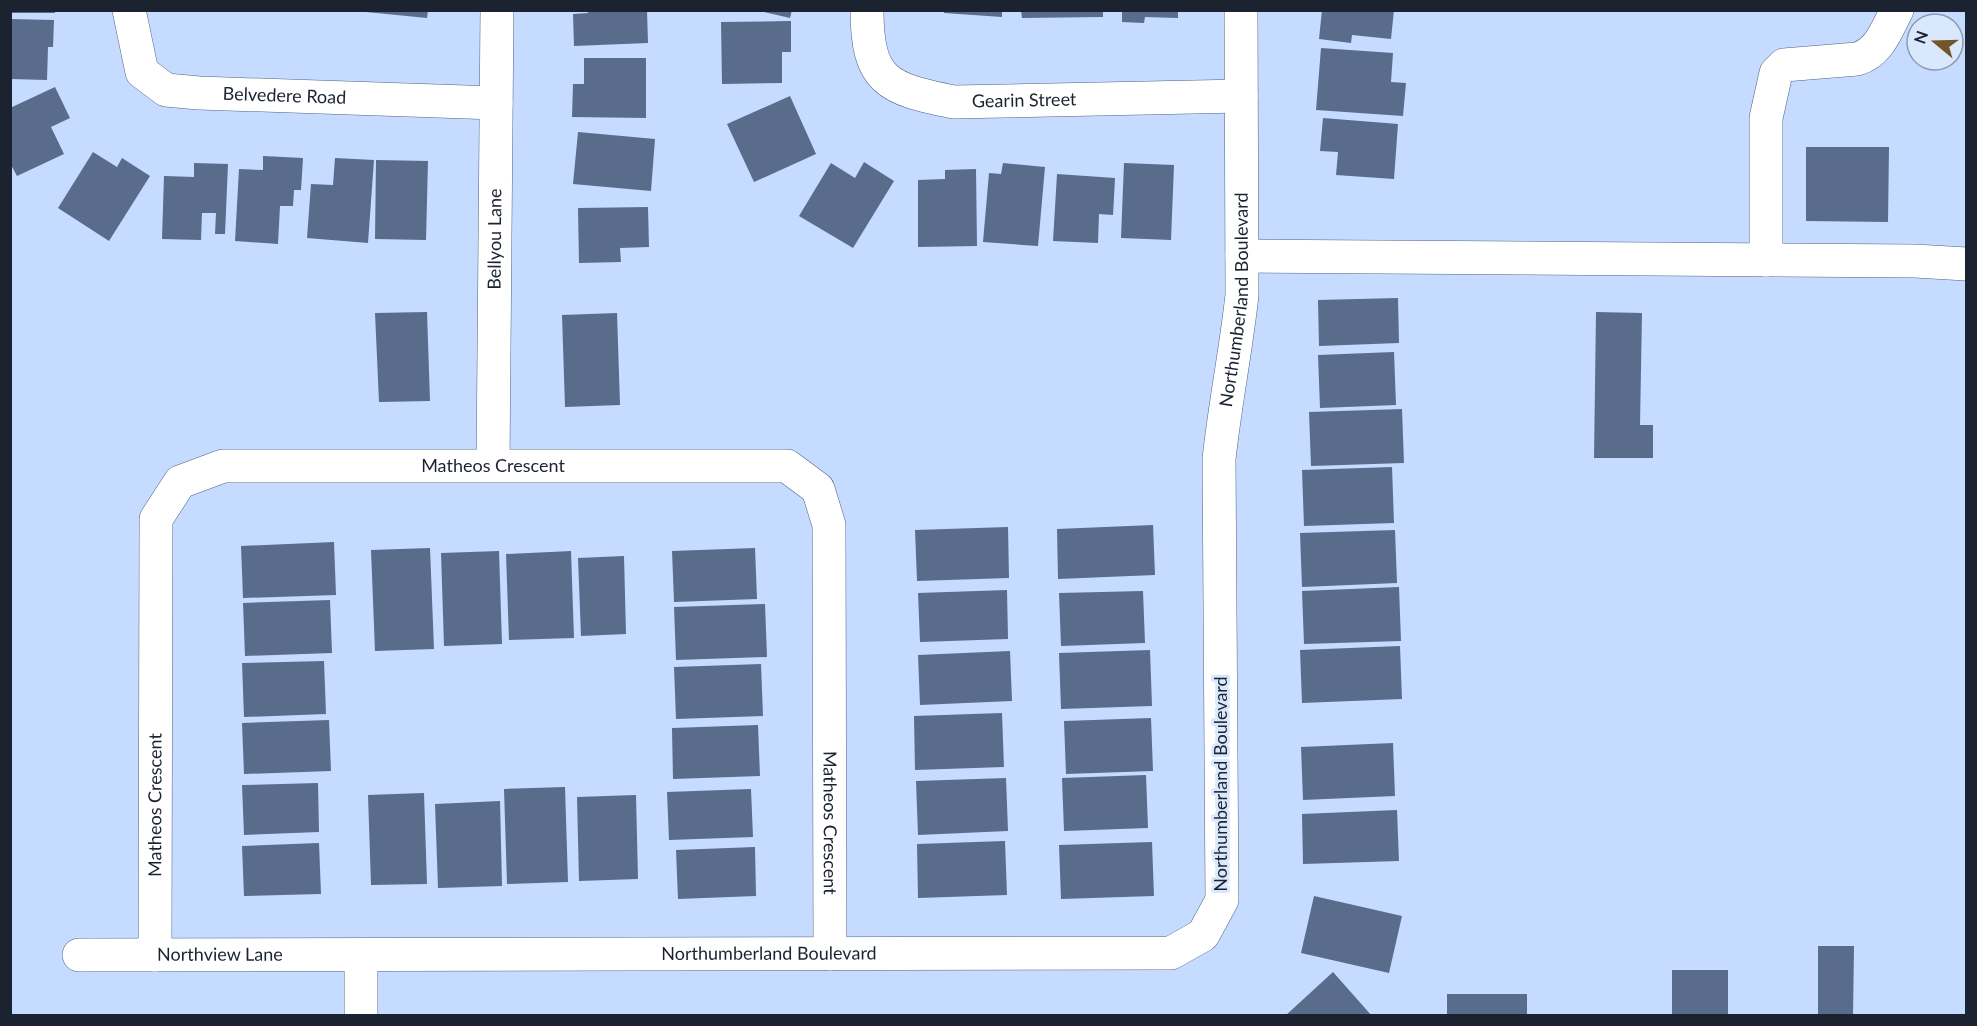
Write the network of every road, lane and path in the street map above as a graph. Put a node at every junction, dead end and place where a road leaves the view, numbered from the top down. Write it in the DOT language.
graph roads {
  1 [pos="129,10"];
  2 [pos="497,10"];
  3 [pos="867,10"];
  4 [pos="1241,10"];
  5 [pos="1898,10"];
  6 [pos="1241,96"];
  7 [pos="496,103"];
  8 [pos="1242,256"];
  9 [pos="1766,260"];
  10 [pos="1966,264"];
  11 [pos="493,465"];
  12 [pos="830,954"];
  13 [pos="79,955"];
  14 [pos="155,955"];
  15 [pos="361,955"];
  16 [pos="361,1016"];
  1 -- 7 [label="street, Belvedere Road"];
  2 -- 7 [label="street, Bellyou Lane"];
  3 -- 6 [label="street, Gearin Street"];
  4 -- 6 [label="street, Northumberland Boulevard"];
  5 -- 9 [label="street"];
  6 -- 8 [label="street, Northumberland Boulevard"];
  7 -- 11 [label="street, Bellyou Lane"];
  8 -- 9 [label="street"];
  8 -- 12 [label="street, Northumberland Boulevard"];
  9 -- 10 [label="street"];
  11 -- 12 [label="street, Matheos Crescent"];
  11 -- 14 [label="street, Matheos Crescent"];
  12 -- 15 [label="street, Northumberland Boulevard"];
  13 -- 14 [label="street, Northview Lane"];
  14 -- 15 [label="street, Northview Lane"];
  15 -- 16 [label="street"];
}
